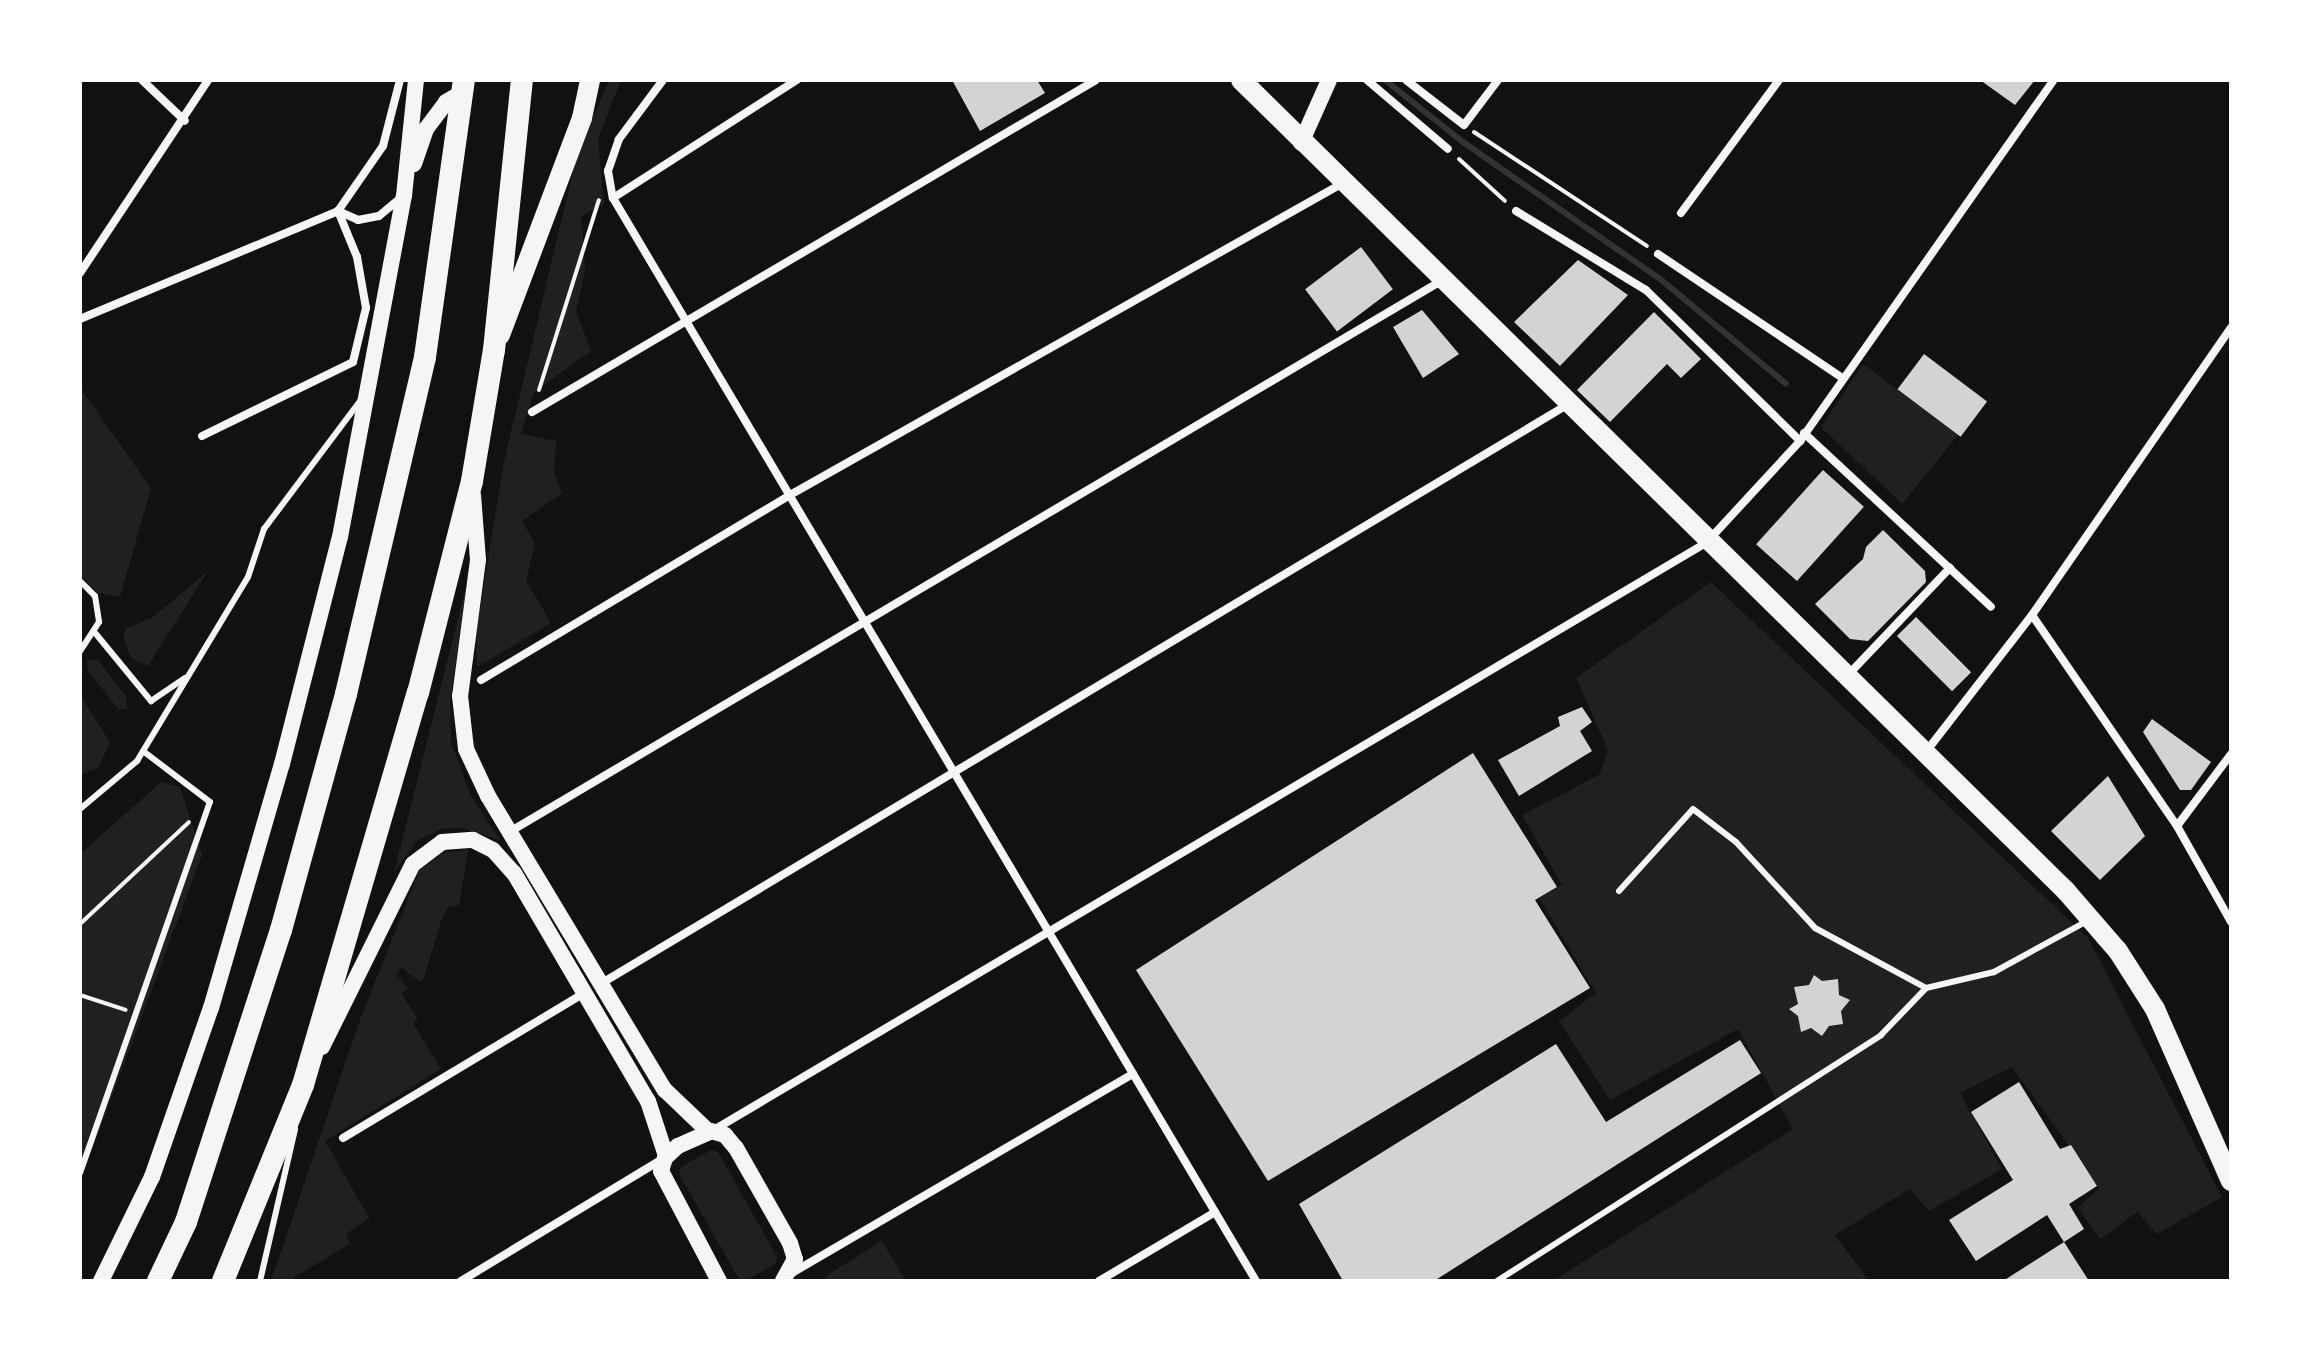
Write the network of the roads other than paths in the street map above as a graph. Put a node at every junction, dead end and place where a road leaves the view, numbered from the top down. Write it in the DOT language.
graph roads {
  1 [pos="142,80"];
  2 [pos="208,80"];
  3 [pos="400,80"];
  4 [pos="416,80"];
  5 [pos="522,80"];
  6 [pos="590,80"];
  7 [pos="663,80"];
  8 [pos="797,80"];
  9 [pos="1096,80"];
  10 [pos="1241,80"];
  11 [pos="1329,80"];
  12 [pos="1367,80"];
  13 [pos="1406,80"];
  14 [pos="1498,80"];
  15 [pos="1779,80"];
  16 [pos="2054,80"];
  17 [pos="463,86"];
  18 [pos="185,121"];
  19 [pos="1301,143"];
  20 [pos="1448,149"];
  21 [pos="1343,183"];
  22 [pos="404,196"];
  23 [pos="613,198"];
  24 [pos="338,211"];
  25 [pos="1516,211"];
  26 [pos="1681,213"];
  27 [pos="1658,254"];
  28 [pos="80,273"];
  29 [pos="1441,281"];
  30 [pos="80,319"];
  31 [pos="686,321"];
  32 [pos="2231,328"];
  33 [pos="494,350"];
  34 [pos="1841,377"];
  35 [pos="367,392"];
  36 [pos="1567,405"];
  37 [pos="532,412"];
  38 [pos="202,436"];
  39 [pos="1802,437"];
  40 [pos="472,481"];
  41 [pos="790,495"];
  42 [pos="1706,543"];
  43 [pos="1950,568"];
  44 [pos="80,581"];
  45 [pos="1991,607"];
  46 [pos="2032,615"];
  47 [pos="864,620"];
  48 [pos="96,634"];
  49 [pos="80,651"];
  50 [pos="189,675"];
  51 [pos="1844,679"];
  52 [pos="481,680"];
  53 [pos="143,751"];
  54 [pos="1924,754"];
  55 [pos="2231,754"];
  56 [pos="954,772"];
  57 [pos="80,809"];
  58 [pos="2177,826"];
  59 [pos="511,831"];
  60 [pos="1619,891"];
  61 [pos="2091,920"];
  62 [pos="2231,922"];
  63 [pos="1048,932"];
  64 [pos="602,983"];
  65 [pos="1926,988"];
  66 [pos="584,993"];
  67 [pos="1133,1074"];
  68 [pos="303,1085"];
  69 [pos="710,1132"];
  70 [pos="343,1138"];
  71 [pos="665,1157"];
  72 [pos="80,1173"];
  73 [pos="2231,1181"];
  74 [pos="1215,1212"];
  75 [pos="787,1277"];
  76 [pos="101,1281"];
  77 [pos="158,1281"];
  78 [pos="223,1281"];
  79 [pos="260,1281"];
  80 [pos="461,1281"];
  81 [pos="719,1281"];
  82 [pos="1099,1281"];
  83 [pos="1256,1281"];
  84 [pos="1497,1281"];
  1 -- 18 [label="street"];
  2 -- 18 [label="street"];
  3 -- 24 [label="street"];
  4 -- 22 [label="main road"];
  5 -- 33 [label="highway"];
  6 -- 33 [label="main road"];
  7 -- 23 [label="street"];
  8 -- 23 [label="street"];
  9 -- 31 [label="street"];
  10 -- 19 [label="main road"];
  11 -- 19 [label="main road"];
  12 -- 20 [label="street"];
  13 -- 14 [label="street"];
  15 -- 26 [label="street"];
  16 -- 34 [label="street"];
  17 -- 22 [label="main road"];
  17 -- 77 [label="highway"];
  18 -- 28 [label="street"];
  19 -- 21 [label="main road"];
  21 -- 29 [label="main road"];
  21 -- 41 [label="street"];
  22 -- 24 [label="street"];
  22 -- 35 [label="main road"];
  23 -- 31 [label="street"];
  24 -- 30 [label="street"];
  24 -- 38 [label="street"];
  25 -- 39 [label="street"];
  27 -- 34 [label="street"];
  29 -- 36 [label="main road"];
  29 -- 47 [label="street"];
  31 -- 37 [label="street"];
  31 -- 41 [label="street"];
  32 -- 46 [label="street"];
  33 -- 40 [label="highway"];
  34 -- 39 [label="street"];
  35 -- 50 [label="lane"];
  35 -- 76 [label="main road"];
  36 -- 42 [label="main road"];
  36 -- 56 [label="street"];
  39 -- 42 [label="street"];
  39 -- 43 [label="street"];
  40 -- 59 [label="main road"];
  40 -- 68 [label="highway"];
  41 -- 47 [label="street"];
  41 -- 52 [label="street"];
  42 -- 51 [label="main road"];
  42 -- 63 [label="street"];
  43 -- 45 [label="street"];
  43 -- 51 [label="street"];
  44 -- 48 [label="lane"];
  46 -- 54 [label="street"];
  46 -- 58 [label="street"];
  47 -- 56 [label="street"];
  47 -- 59 [label="street"];
  48 -- 49 [label="lane"];
  48 -- 50 [label="lane"];
  50 -- 53 [label="lane"];
  51 -- 54 [label="main road"];
  53 -- 57 [label="lane"];
  53 -- 72 [label="lane"];
  54 -- 61 [label="main road"];
  55 -- 58 [label="street"];
  56 -- 63 [label="street"];
  56 -- 64 [label="street"];
  58 -- 62 [label="street"];
  59 -- 64 [label="main road"];
  60 -- 65 [label="lane"];
  61 -- 65 [label="lane"];
  61 -- 73 [label="main road"];
  63 -- 67 [label="street"];
  63 -- 69 [label="street"];
  64 -- 69 [label="main road"];
  65 -- 84 [label="lane"];
  66 -- 68 [label="main road"];
  66 -- 70 [label="street"];
  66 -- 71 [label="main road"];
  67 -- 74 [label="street"];
  67 -- 75 [label="street"];
  68 -- 78 [label="highway"];
  68 -- 79 [label="lane"];
  69 -- 71 [label="main road"];
  69 -- 75 [label="main road"];
  71 -- 80 [label="street"];
  71 -- 81 [label="main road"];
  74 -- 82 [label="street"];
  74 -- 83 [label="street"];
}
